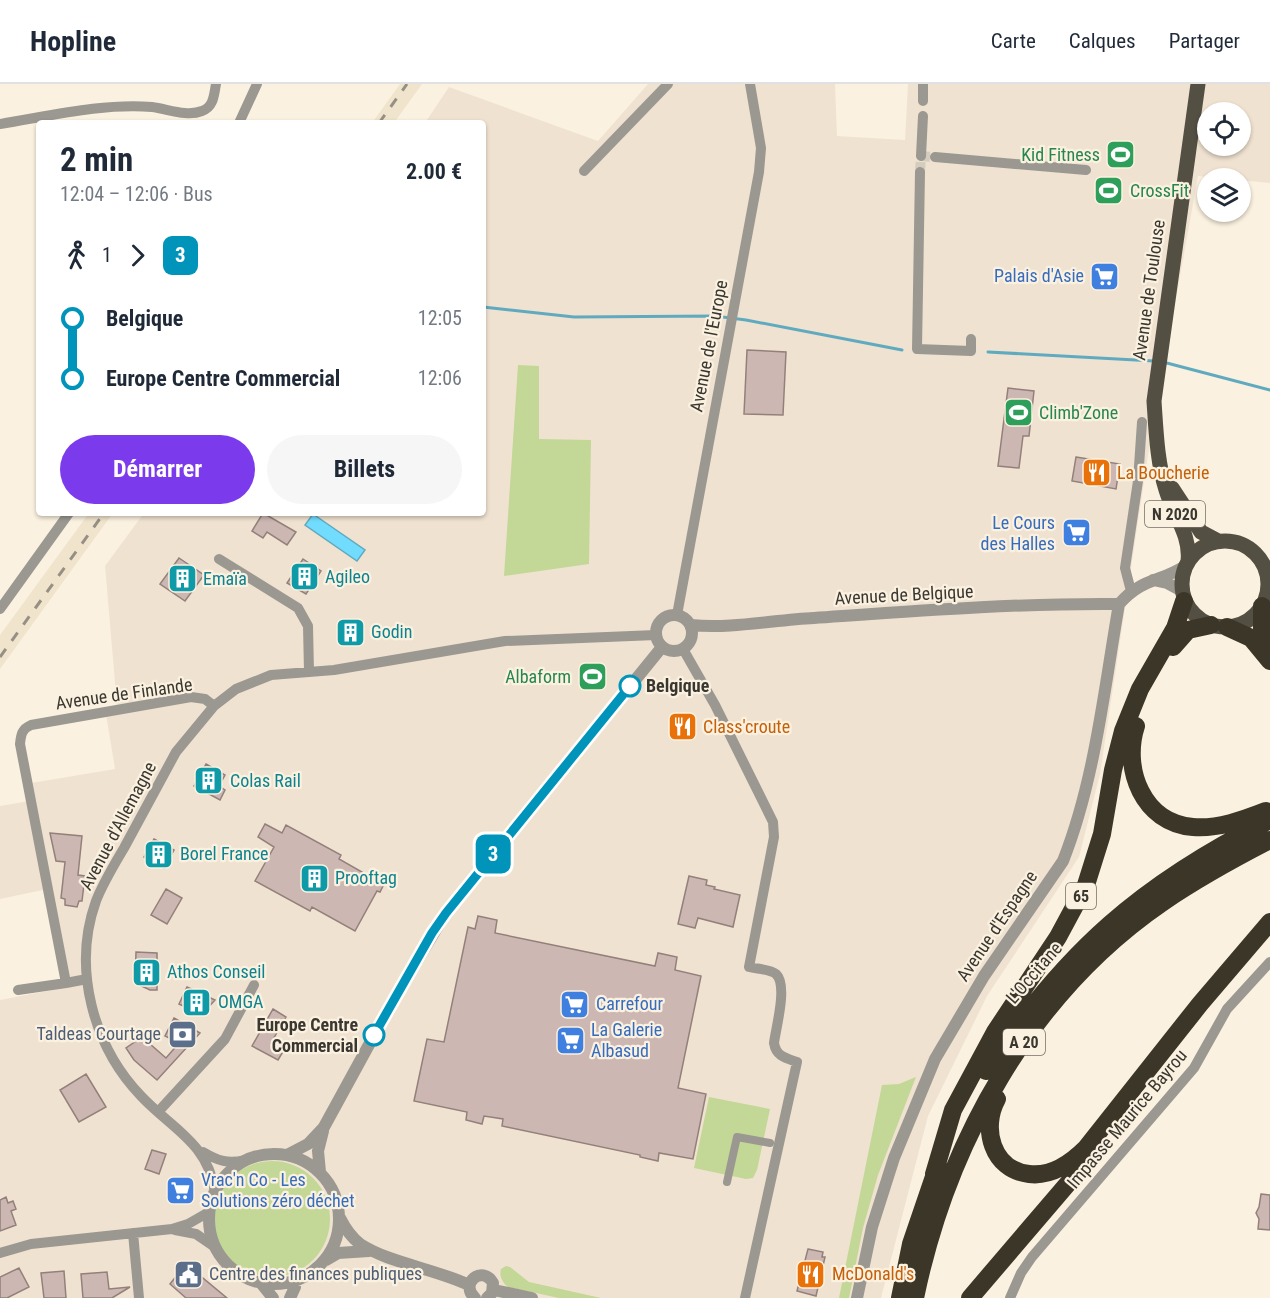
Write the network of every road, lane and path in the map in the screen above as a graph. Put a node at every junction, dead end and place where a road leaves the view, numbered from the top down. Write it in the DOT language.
graph roads {
  1 [pos="216,84"];
  2 [pos="257,84"];
  3 [pos="668,84"];
  4 [pos="750,84"];
  5 [pos="923,84"];
  6 [pos="1198,84"];
  7 [pos="923,101"];
  8 [pos="923,116"];
  9 [pos="240,120"];
  10 [pos="0,124"];
  11 [pos="921,156"];
  12 [pos="935,157"];
  13 [pos="1086,170"];
  14 [pos="584,171"];
  15 [pos="920,172"];
  16 [pos="971,339"];
  17 [pos="1142,422"];
  18 [pos="1162,466"];
  19 [pos="67,516"];
  20 [pos="1218,542"];
  21 [pos="219,559"];
  22 [pos="1187,563"];
  23 [pos="1153,580"];
  24 [pos="1131,591"];
  25 [pos="1183,596"];
  26 [pos="1119,604"];
  27 [pos="1262,606"];
  28 [pos="0,609"];
  29 [pos="677,615"];
  30 [pos="691,625"];
  31 [pos="1219,626"];
  32 [pos="656,635"];
  33 [pos="1270,644"];
  34 [pos="662,647"];
  35 [pos="683,649"];
  36 [pos="1270,661"];
  37 [pos="309,672"];
  38 [pos="214,706"];
  39 [pos="1270,810"];
  40 [pos="1270,820"];
  41 [pos="1270,840"];
  42 [pos="1270,922"];
  43 [pos="1270,934"];
  44 [pos="1270,962"];
  45 [pos="87,979"];
  46 [pos="1075,980"];
  47 [pos="66,982"];
  48 [pos="254,985"];
  49 [pos="18,990"];
  50 [pos="158,1112"];
  51 [pos="324,1127"];
  52 [pos="770,1143"];
  53 [pos="200,1151"];
  54 [pos="287,1155"];
  55 [pos="246,1160"];
  56 [pos="320,1172"];
  57 [pos="934,1174"];
  58 [pos="727,1182"];
  59 [pos="215,1191"];
  60 [pos="209,1212"];
  61 [pos="340,1218"];
  62 [pos="172,1229"];
  63 [pos="133,1233"];
  64 [pos="215,1247"];
  65 [pos="377,1252"];
  66 [pos="0,1253"];
  67 [pos="325,1260"];
  68 [pos="294,1281"];
  69 [pos="261,1283"];
  70 [pos="469,1285"];
  71 [pos="490,1294"];
  72 [pos="140,1298"];
  73 [pos="273,1298"];
  74 [pos="290,1298"];
  75 [pos="476,1298"];
  76 [pos="532,1298"];
  77 [pos="745,1298"];
  78 [pos="857,1298"];
  79 [pos="900,1298"];
  80 [pos="915,1298"];
  81 [pos="970,1298"];
  82 [pos="1010,1298"];
  1 -- 10 [label="street"];
  2 -- 9 [label="street"];
  3 -- 14 [label="street"];
  4 -- 29 [label="street, Avenue de l'Europe"];
  5 -- 7 [label="street"];
  6 -- 18 [label="main road, Avenue de Toulouse / N 2020"];
  8 -- 11 [label="street"];
  12 -- 13 [label="street"];
  15 -- 16 [label="street"];
  17 -- 24 [label="street"];
  18 -- 20 [label="main road, Avenue de Toulouse / N 2020"];
  18 -- 22 [label="main road, Avenue de Toulouse / N 2020"];
  19 -- 28 [label="street"];
  20 -- 22 [label="main road"];
  20 -- 27 [label="main road"];
  21 -- 37 [label="street"];
  22 -- 23 [label="street"];
  22 -- 25 [label="main road"];
  23 -- 24 [label="street"];
  23 -- 25 [label="street"];
  24 -- 26 [label="street"];
  25 -- 31 [label="main road"];
  25 -- 57 [label="highway, 65"];
  26 -- 30 [label="street, Avenue de Belgique"];
  26 -- 78 [label="street, Avenue d'Espagne"];
  27 -- 31 [label="main road"];
  27 -- 33 [label="highway"];
  29 -- 30 [label="street"];
  29 -- 32 [label="street"];
  30 -- 35 [label="street"];
  31 -- 36 [label="highway"];
  31 -- 39 [label="highway"];
  32 -- 34 [label="street"];
  32 -- 37 [label="street, Avenue de Finlande"];
  34 -- 35 [label="street"];
  34 -- 51 [label="street"];
  35 -- 77 [label="street"];
  37 -- 38 [label="street, Avenue de Finlande"];
  38 -- 45 [label="street, Avenue d'Allemagne"];
  38 -- 47 [label="street, Avenue de Finlande"];
  40 -- 57 [label="highway, L'Occitane / A 20"];
  41 -- 46 [label="highway, L'Occitane / A 20"];
  42 -- 46 [label="highway"];
  43 -- 81 [label="highway"];
  44 -- 82 [label="street, Impasse Maurice Bayrou"];
  45 -- 47 [label="street"];
  45 -- 50 [label="street, Avenue d'Allemagne"];
  46 -- 80 [label="highway, L'Occitane / A 20"];
  47 -- 49 [label="street"];
  48 -- 50 [label="street"];
  50 -- 53 [label="street, Avenue d'Allemagne"];
  51 -- 54 [label="street"];
  51 -- 56 [label="street"];
  52 -- 58 [label="street"];
  53 -- 55 [label="street, Avenue d'Allemagne"];
  53 -- 59 [label="street, Avenue d'Allemagne"];
  54 -- 55 [label="street"];
  54 -- 56 [label="street"];
  55 -- 59 [label="street"];
  56 -- 61 [label="street"];
  57 -- 79 [label="highway, L'Occitane / A 20"];
  59 -- 60 [label="street"];
  60 -- 62 [label="street"];
  60 -- 64 [label="street"];
  61 -- 65 [label="street"];
  61 -- 67 [label="street"];
  62 -- 63 [label="street"];
  62 -- 64 [label="street"];
  63 -- 66 [label="street"];
  63 -- 72 [label="street"];
  64 -- 69 [label="street"];
  65 -- 67 [label="street"];
  65 -- 70 [label="street"];
  67 -- 68 [label="street"];
  68 -- 69 [label="street"];
  68 -- 74 [label="street"];
  69 -- 73 [label="street"];
  70 -- 71 [label="street"];
  70 -- 75 [label="street"];
  71 -- 76 [label="street"];
}
